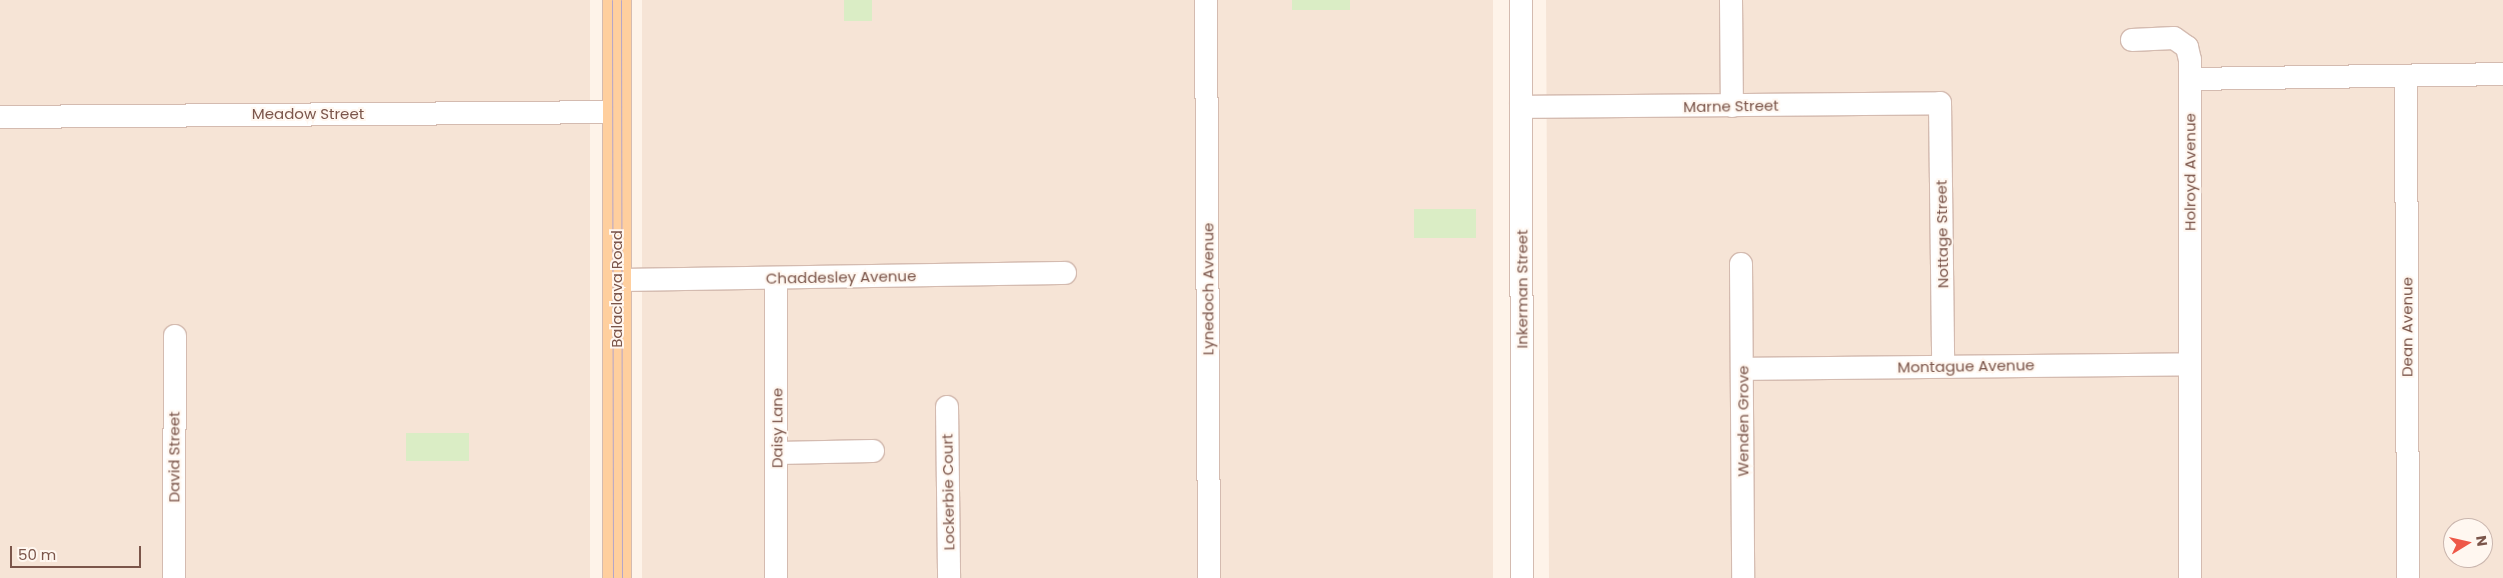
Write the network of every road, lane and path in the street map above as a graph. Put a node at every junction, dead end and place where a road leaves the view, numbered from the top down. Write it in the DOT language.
graph roads {
  1 [pos="617,0"];
  2 [pos="1206,0"];
  3 [pos="1521,0"];
  4 [pos="1731,0"];
  5 [pos="2132,40"];
  6 [pos="2503,74"];
  7 [pos="2406,76"];
  8 [pos="2190,79"];
  9 [pos="1940,103"];
  10 [pos="1732,106"];
  11 [pos="1521,107"];
  12 [pos="617,112"];
  13 [pos="0,117"];
  14 [pos="1741,264"];
  15 [pos="1065,272"];
  16 [pos="776,278"];
  17 [pos="617,280"];
  18 [pos="175,336"];
  19 [pos="2189,364"];
  20 [pos="1944,366"];
  21 [pos="1742,369"];
  22 [pos="947,406"];
  23 [pos="874,451"];
  24 [pos="777,453"];
  25 [pos="174,578"];
  26 [pos="617,578"];
  27 [pos="776,578"];
  28 [pos="950,578"];
  29 [pos="1209,578"];
  30 [pos="1522,578"];
  31 [pos="1743,578"];
  32 [pos="2190,578"];
  33 [pos="2408,578"];
  1 -- 12 [label="main road, Balaclava Road"];
  2 -- 29 [label="street, Lynedoch Avenue"];
  3 -- 11 [label="street, Inkerman Street"];
  4 -- 10 [label="street"];
  5 -- 8 [label="street, Holroyd Avenue"];
  6 -- 7 [label="street"];
  7 -- 8 [label="street"];
  7 -- 33 [label="street, Dean Avenue"];
  8 -- 19 [label="street, Holroyd Avenue"];
  9 -- 10 [label="street, Marne Street"];
  9 -- 20 [label="street, Nottage Street"];
  10 -- 11 [label="street, Marne Street"];
  11 -- 30 [label="street, Inkerman Street"];
  12 -- 13 [label="street, Meadow Street"];
  12 -- 17 [label="main road, Balaclava Road"];
  14 -- 21 [label="street, Wenden Grove"];
  15 -- 16 [label="street, Chaddesley Avenue"];
  16 -- 17 [label="street, Chaddesley Avenue"];
  16 -- 24 [label="street, Daisy Lane"];
  17 -- 26 [label="main road, Balaclava Road"];
  18 -- 25 [label="street, David Street"];
  19 -- 20 [label="street, Montague Avenue"];
  19 -- 32 [label="street, Holroyd Avenue"];
  20 -- 21 [label="street, Montague Avenue"];
  21 -- 31 [label="street, Wenden Grove"];
  22 -- 28 [label="street, Lockerbie Court"];
  23 -- 24 [label="street"];
  24 -- 27 [label="street, Daisy Lane"];
}
